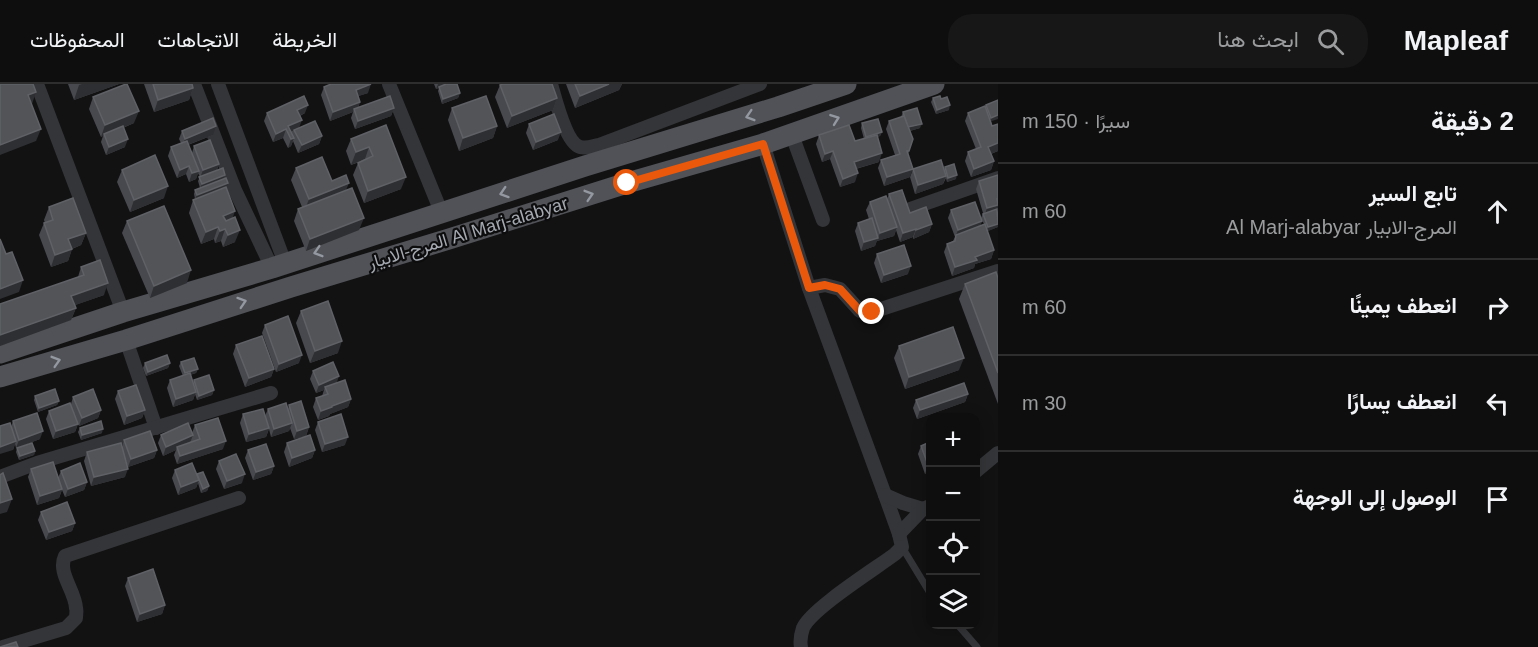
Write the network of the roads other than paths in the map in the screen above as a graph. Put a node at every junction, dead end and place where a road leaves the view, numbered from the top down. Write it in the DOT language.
graph roads {
  1 [pos="37,84"];
  2 [pos="194,84"];
  3 [pos="218,84"];
  4 [pos="389,84"];
  5 [pos="551,84"];
  6 [pos="760,84"];
  7 [pos="846,84"];
  8 [pos="934,84"];
  9 [pos="792,135"];
  10 [pos="763,144"];
  11 [pos="998,178"];
  12 [pos="910,209"];
  13 [pos="442,213"];
  14 [pos="823,220"];
  15 [pos="279,265"];
  16 [pos="998,271"];
  17 [pos="809,288"];
  18 [pos="123,312"];
  19 [pos="126,340"];
  20 [pos="0,353"];
  21 [pos="0,377"];
  22 [pos="271,393"];
  23 [pos="156,428"];
  24 [pos="998,453"];
  25 [pos="980,468"];
  26 [pos="0,477"];
  27 [pos="885,495"];
  28 [pos="239,498"];
  29 [pos="926,508"];
  30 [pos="926,509"];
  31 [pos="900,541"];
  32 [pos="926,586"];
  33 [pos="961,629"];
  34 [pos="3,647"];
  35 [pos="801,647"];
  36 [pos="977,647"];
  1 -- 18 [label="street"];
  2 -- 15 [label="street"];
  3 -- 15 [label="street"];
  4 -- 13 [label="street"];
  5 -- 6 [label="street"];
  7 -- 13 [label="main road, المرج-الابيار Al Marj-alabyar, one-way"];
  9 -- 8 [label="main road, المرج-الابيار Al Marj-alabyar, one-way"];
  9 -- 10 [label="main road, المرج-الابيار Al Marj-alabyar"];
  9 -- 14 [label="street"];
  10 -- 17 [label="street"];
  19 -- 10 [label="main road, المرج-الابيار Al Marj-alabyar, one-way"];
  11 -- 12 [label="street"];
  13 -- 15 [label="main road, المرج-الابيار Al Marj-alabyar, one-way"];
  15 -- 18 [label="main road, المرج-الابيار Al Marj-alabyar"];
  16 -- 17 [label="street"];
  17 -- 27 [label="street"];
  18 -- 20 [label="main road, المرج-الابيار Al Marj-alabyar"];
  21 -- 19 [label="main road, المرج-الابيار Al Marj-alabyar, one-way"];
  19 -- 23 [label="street"];
  22 -- 23 [label="street"];
  23 -- 26 [label="street"];
  24 -- 25 [label="street"];
  27 -- 29 [label="street"];
  27 -- 31 [label="street"];
  28 -- 34 [label="street"];
  30 -- 31 [label="street"];
  31 -- 32 [label="lane"];
  31 -- 35 [label="street"];
  33 -- 36 [label="lane"];
}
